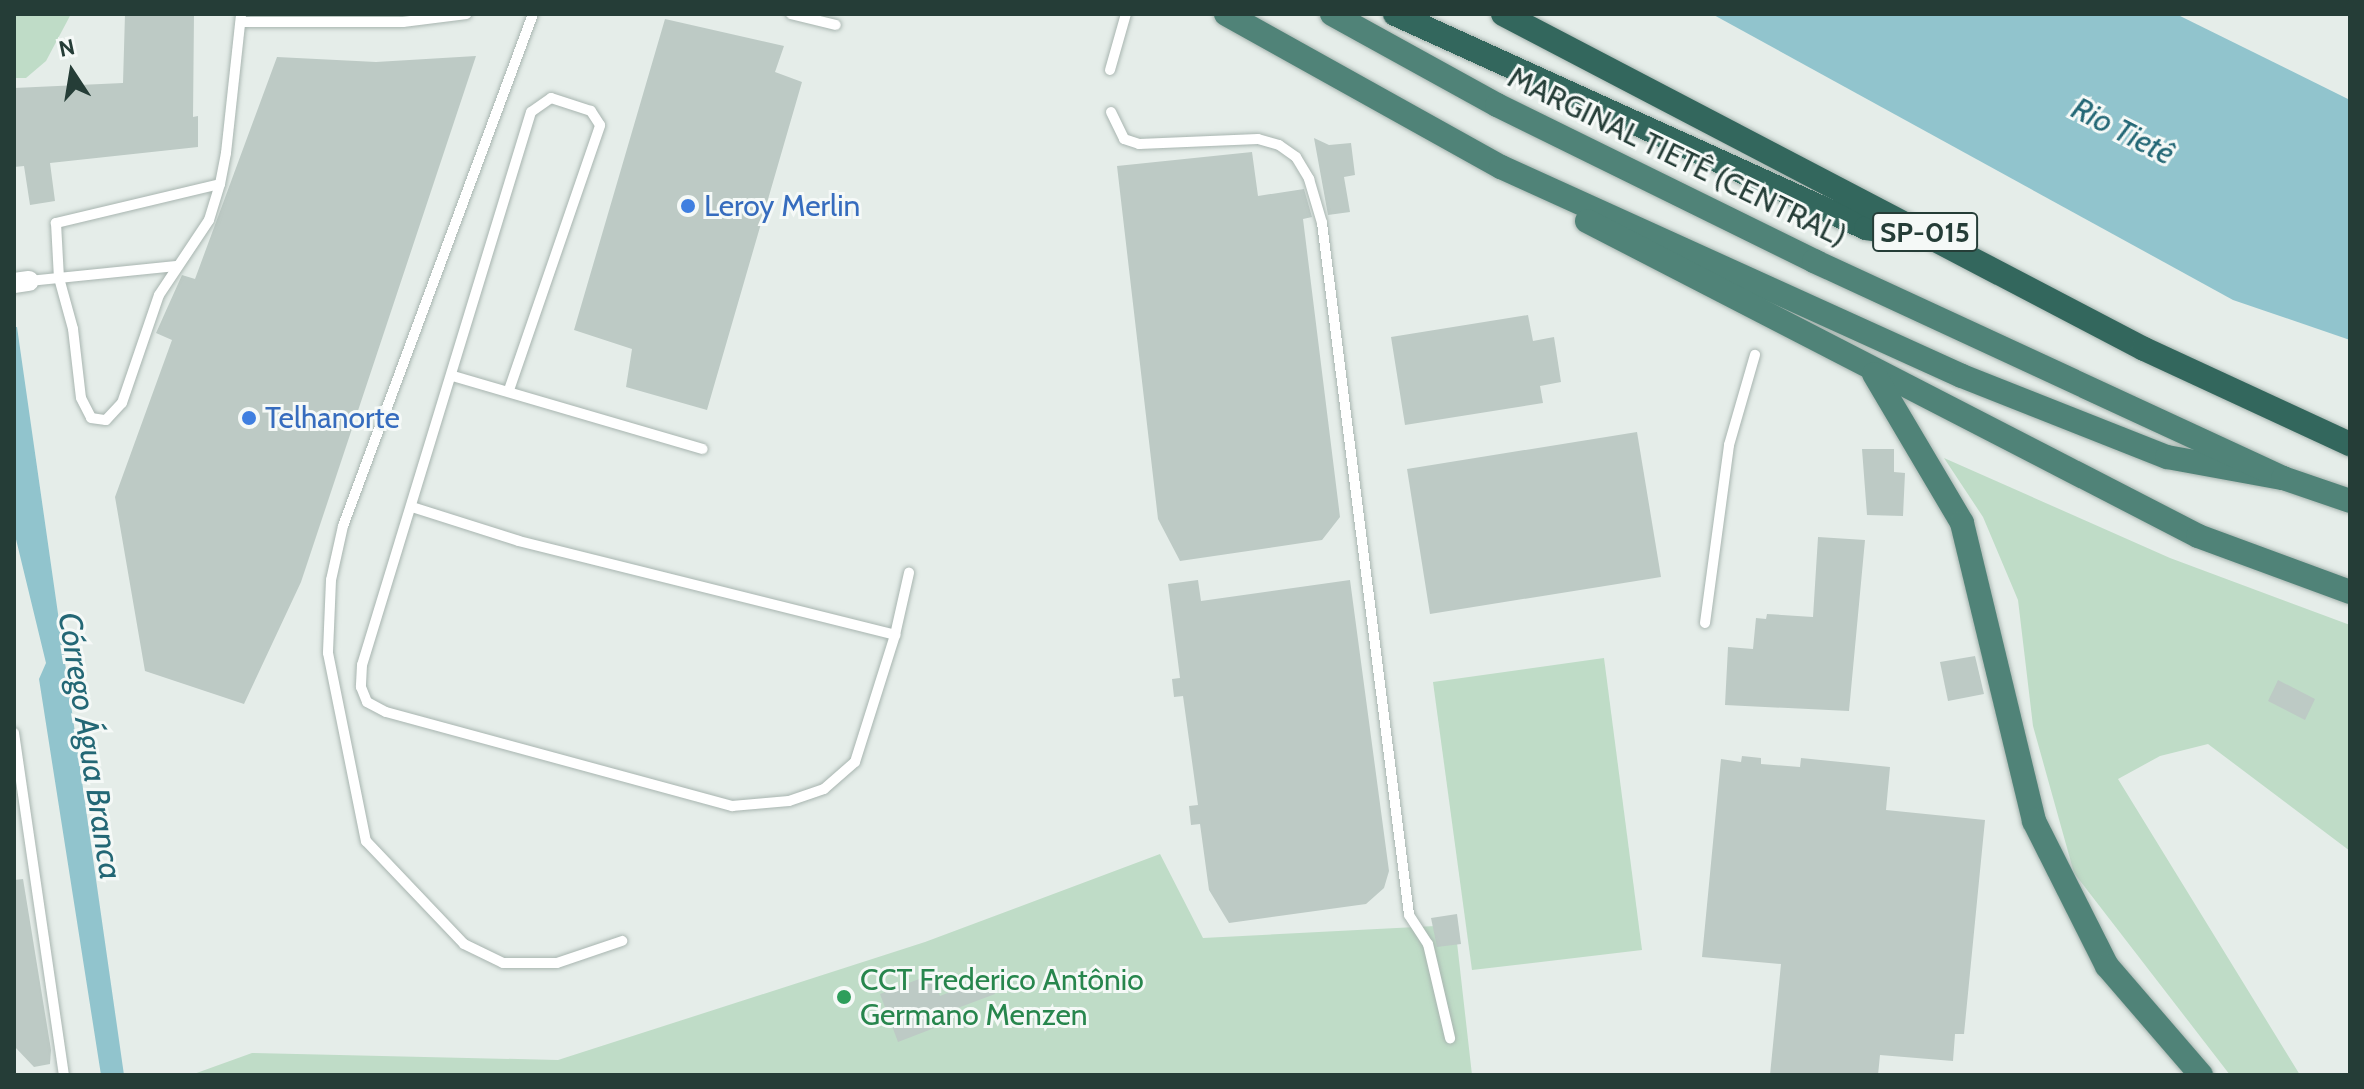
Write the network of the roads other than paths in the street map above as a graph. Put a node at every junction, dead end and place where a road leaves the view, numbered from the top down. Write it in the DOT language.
graph roads {
  1 [pos="466,14"];
  2 [pos="533,14"];
  3 [pos="791,14"];
  4 [pos="1126,14"];
  5 [pos="1226,14"];
  6 [pos="1332,14"];
  7 [pos="1395,14"];
  8 [pos="1503,14"];
  9 [pos="241,18"];
  10 [pos="836,25"];
  11 [pos="1110,70"];
  12 [pos="1111,112"];
  13 [pos="1501,167"];
  14 [pos="220,184"];
  15 [pos="1942,241"];
  16 [pos="176,266"];
  17 [pos="59,278"];
  18 [pos="21,282"];
  19 [pos="1755,355"];
  20 [pos="1873,372"];
  21 [pos="453,376"];
  22 [pos="509,390"];
  23 [pos="2350,444"];
  24 [pos="703,449"];
  25 [pos="2283,478"];
  26 [pos="2350,501"];
  27 [pos="412,507"];
  28 [pos="909,573"];
  29 [pos="2350,592"];
  30 [pos="1705,623"];
  31 [pos="895,635"];
  32 [pos="14,733"];
  33 [pos="622,941"];
  34 [pos="1450,1038"];
  35 [pos="64,1075"];
  36 [pos="2201,1075"];
  1 -- 9 [label="lane"];
  2 -- 33 [label="lane"];
  3 -- 10 [label="lane"];
  4 -- 11 [label="lane"];
  5 -- 13 [label="highway"];
  6 -- 25 [label="highway, MARGINAL TIETÊ (CENTRAL)"];
  7 -- 15 [label="highway"];
  8 -- 15 [label="highway, SP-015"];
  9 -- 14 [label="lane"];
  12 -- 34 [label="lane"];
  13 -- 20 [label="highway"];
  13 -- 25 [label="highway"];
  14 -- 16 [label="lane"];
  14 -- 17 [label="lane"];
  15 -- 23 [label="highway, SP-015"];
  16 -- 17 [label="lane"];
  16 -- 17 [label="lane"];
  17 -- 18 [label="lane"];
  19 -- 30 [label="lane"];
  20 -- 29 [label="highway"];
  20 -- 36 [label="highway"];
  21 -- 22 [label="lane"];
  21 -- 22 [label="lane"];
  21 -- 27 [label="lane"];
  22 -- 24 [label="lane"];
  25 -- 26 [label="highway, MARGINAL TIETÊ (CENTRAL)"];
  27 -- 31 [label="lane"];
  27 -- 31 [label="lane"];
  28 -- 31 [label="lane"];
  32 -- 35 [label="lane"];
}
